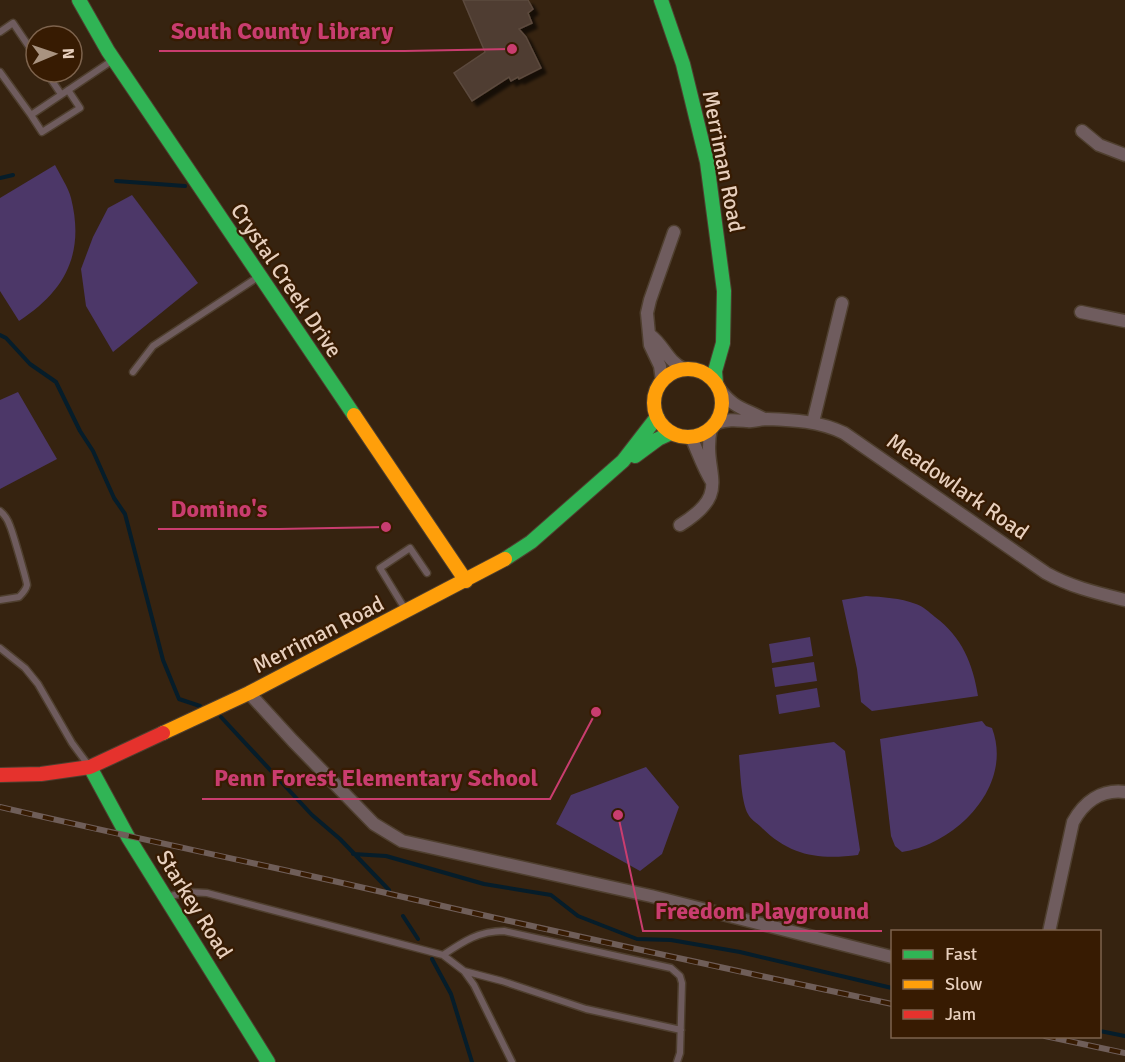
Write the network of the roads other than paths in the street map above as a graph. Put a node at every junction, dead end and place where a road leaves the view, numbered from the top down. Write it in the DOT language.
graph roads {
  1 [pos="80,0"];
  2 [pos="661,0"];
  3 [pos="0,32"];
  4 [pos="24,39"];
  5 [pos="114,60"];
  6 [pos="0,72"];
  7 [pos="54,84"];
  8 [pos="68,90"];
  9 [pos="61,94"];
  10 [pos="31,115"];
  11 [pos="1082,131"];
  12 [pos="1125,154"];
  13 [pos="674,232"];
  14 [pos="259,277"];
  15 [pos="842,303"];
  16 [pos="1082,312"];
  17 [pos="1125,321"];
  18 [pos="722,333"];
  19 [pos="650,335"];
  20 [pos="688,369"];
  21 [pos="133,372"];
  22 [pos="662,381"];
  23 [pos="718,386"];
  24 [pos="657,417"];
  25 [pos="764,419"];
  26 [pos="813,422"];
  27 [pos="714,425"];
  28 [pos="671,433"];
  29 [pos="691,437"];
  30 [pos="623,461"];
  31 [pos="712,482"];
  32 [pos="0,511"];
  33 [pos="680,525"];
  34 [pos="427,573"];
  35 [pos="466,581"];
  36 [pos="0,600"];
  37 [pos="1125,600"];
  38 [pos="406,612"];
  39 [pos="0,648"];
  40 [pos="249,693"];
  41 [pos="90,767"];
  42 [pos="0,775"];
  43 [pos="1125,792"];
  44 [pos="166,897"];
  45 [pos="1049,930"];
  46 [pos="443,955"];
  47 [pos="891,957"];
  48 [pos="464,971"];
  49 [pos="681,1030"];
  50 [pos="268,1062"];
  51 [pos="512,1062"];
  52 [pos="677,1062"];
  1 -- 5 [label="main road, Crystal Creek Drive"];
  2 -- 18 [label="main road, Merriman Road"];
  3 -- 4 [label="lane"];
  5 -- 8 [label="lane"];
  5 -- 14 [label="main road, Crystal Creek Drive"];
  6 -- 10 [label="lane"];
  7 -- 9 [label="lane"];
  8 -- 9 [label="lane"];
  8 -- 10 [label="lane"];
  9 -- 10 [label="lane"];
  11 -- 12 [label="street"];
  13 -- 19 [label="street"];
  14 -- 21 [label="lane"];
  14 -- 35 [label="main road, Crystal Creek Drive"];
  15 -- 26 [label="street"];
  16 -- 17 [label="street"];
  18 -- 20 [label="main road, Merriman Road"];
  18 -- 23 [label="main road, Merriman Road"];
  19 -- 20 [label="street"];
  19 -- 22 [label="street"];
  20 -- 22 [label="main road"];
  20 -- 23 [label="main road"];
  22 -- 24 [label="main road"];
  23 -- 25 [label="street, Meadowlark Road"];
  23 -- 27 [label="main road"];
  24 -- 28 [label="main road"];
  24 -- 30 [label="main road, Merriman Road"];
  25 -- 26 [label="street, Meadowlark Road"];
  25 -- 27 [label="street, Meadowlark Road"];
  26 -- 37 [label="street, Meadowlark Road"];
  27 -- 29 [label="main road"];
  27 -- 31 [label="street"];
  28 -- 29 [label="main road"];
  28 -- 30 [label="main road, Merriman Road"];
  29 -- 31 [label="street"];
  30 -- 35 [label="main road, Merriman Road"];
  31 -- 33 [label="street"];
  32 -- 36 [label="lane"];
  34 -- 38 [label="lane"];
  35 -- 38 [label="main road, Merriman Road"];
  38 -- 40 [label="main road, Merriman Road"];
  39 -- 41 [label="lane"];
  40 -- 41 [label="main road, Merriman Road"];
  40 -- 47 [label="street"];
  41 -- 42 [label="main road, Merriman Road"];
  41 -- 44 [label="main road, Starkey Road"];
  43 -- 45 [label="street"];
  44 -- 46 [label="lane"];
  44 -- 50 [label="main road, Starkey Road"];
  46 -- 48 [label="lane"];
  46 -- 49 [label="lane"];
  48 -- 49 [label="lane"];
  48 -- 51 [label="lane"];
  49 -- 52 [label="lane"];
}
